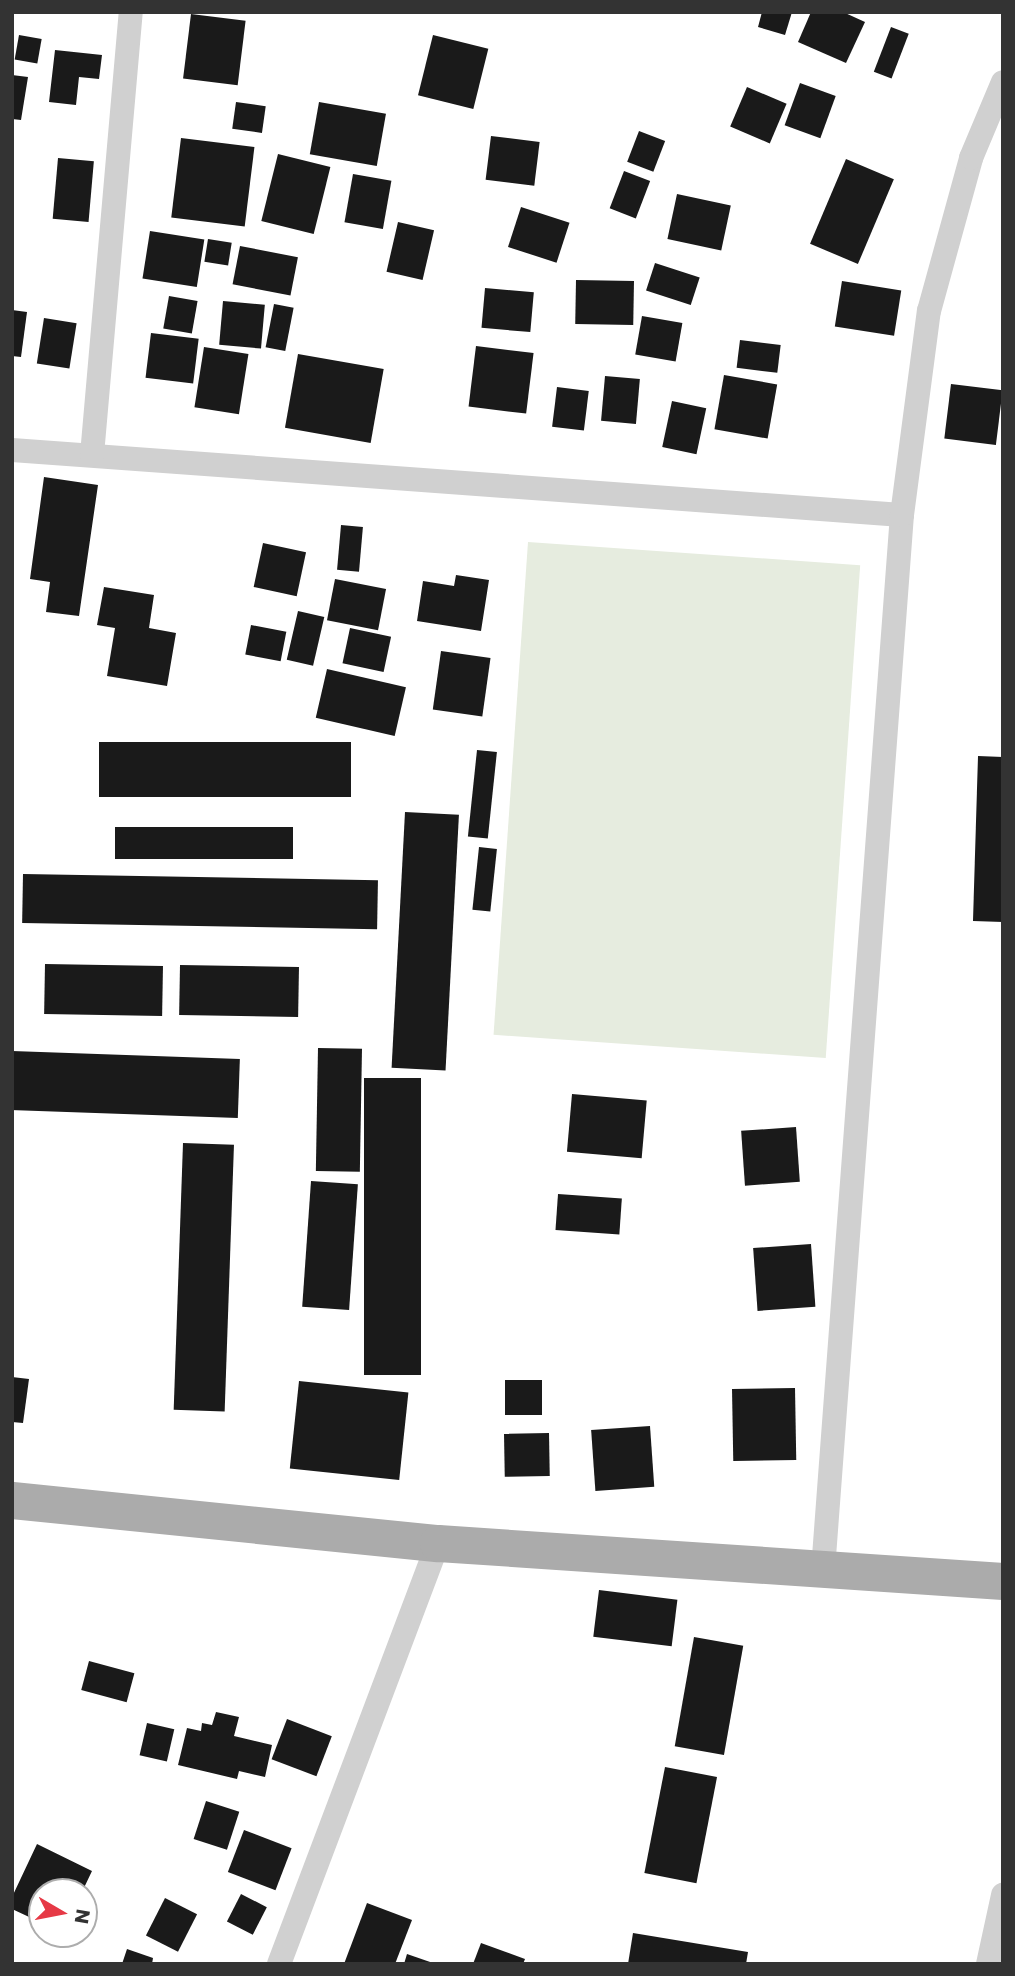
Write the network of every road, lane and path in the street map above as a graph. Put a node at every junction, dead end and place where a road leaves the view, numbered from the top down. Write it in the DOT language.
graph roads {
  1 [pos="131,12"];
  2 [pos="1003,82"];
  3 [pos="12,450"];
  4 [pos="92,455"];
  5 [pos="902,515"];
  6 [pos="12,1500"];
  7 [pos="438,1543"];
  8 [pos="823,1570"];
  9 [pos="1003,1581"];
  10 [pos="1003,1895"];
  11 [pos="279,1964"];
  12 [pos="988,1964"];
  1 -- 4 [label="street"];
  2 -- 5 [label="street"];
  3 -- 4 [label="street"];
  4 -- 5 [label="street"];
  5 -- 8 [label="street"];
  6 -- 7 [label="main road"];
  7 -- 8 [label="main road"];
  7 -- 11 [label="street"];
  8 -- 9 [label="main road"];
  10 -- 12 [label="street"];
}
